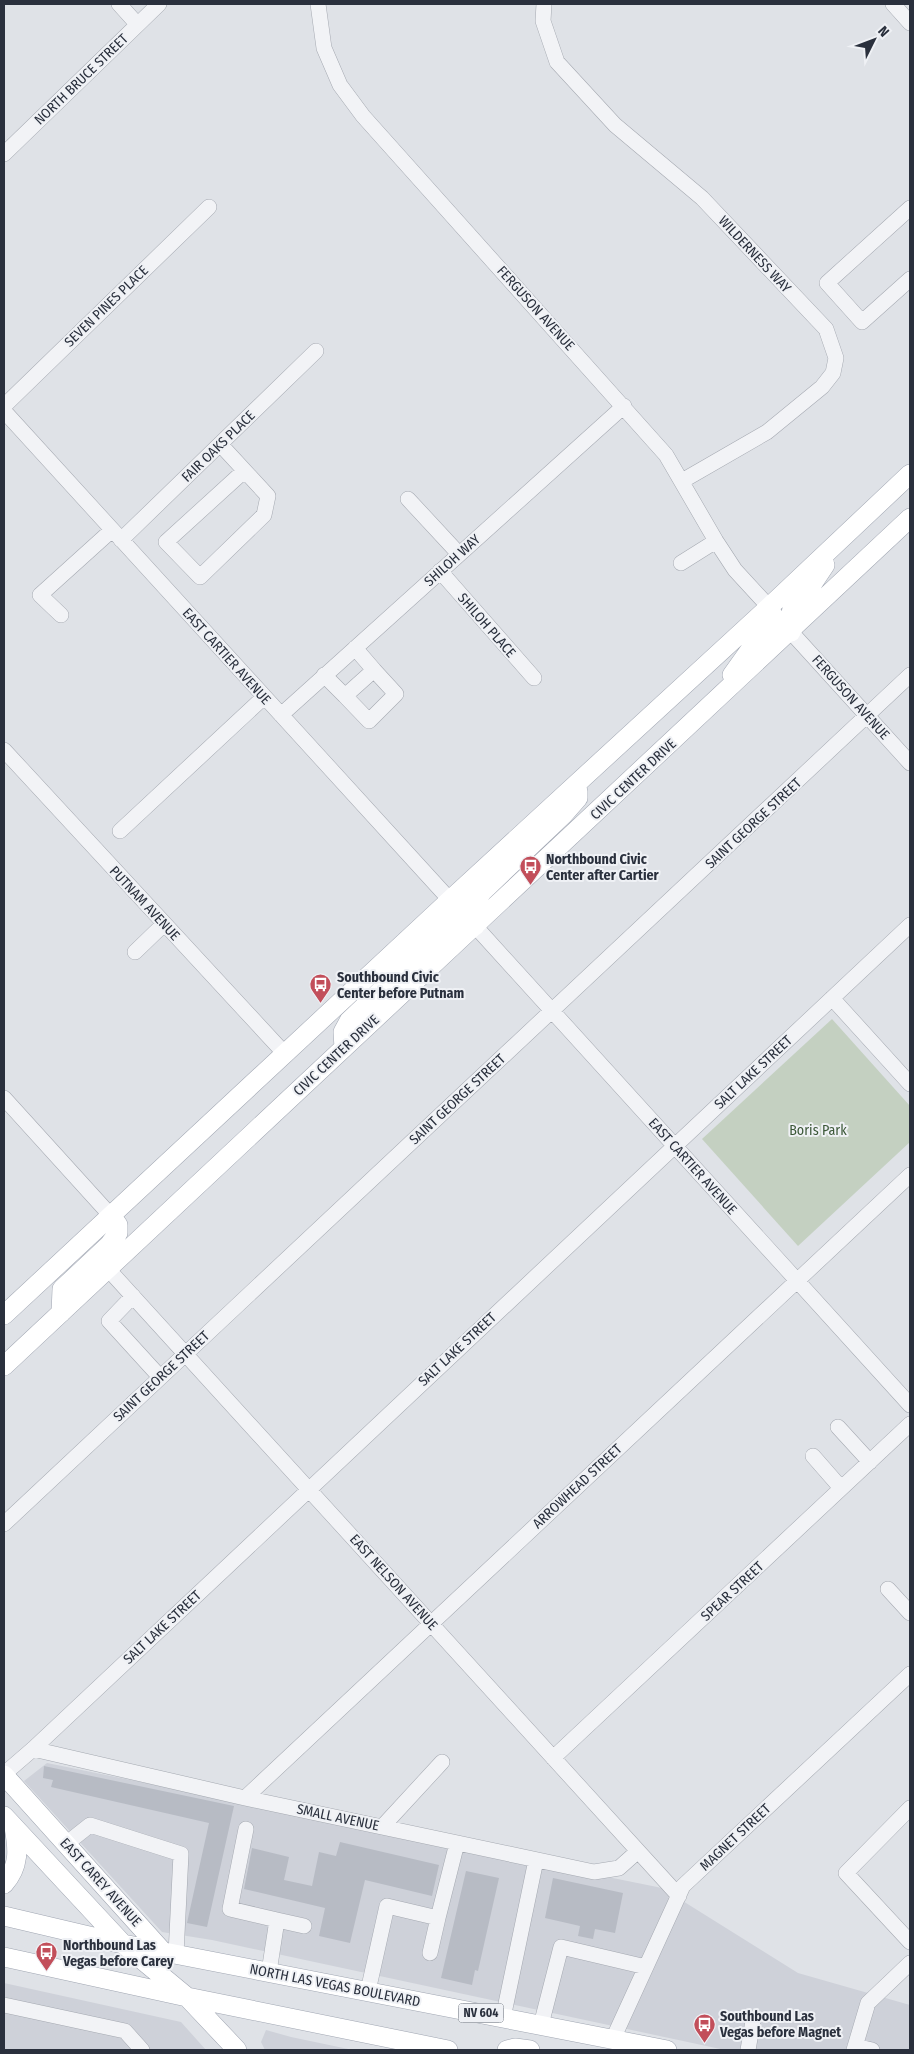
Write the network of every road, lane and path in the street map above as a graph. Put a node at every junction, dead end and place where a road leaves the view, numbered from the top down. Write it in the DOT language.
graph roads {
  1 [pos="119,4"];
  2 [pos="159,4"];
  3 [pos="318,4"];
  4 [pos="544,4"];
  5 [pos="893,4"];
  6 [pos="910,22"];
  7 [pos="137,24"];
  8 [pos="4,154"];
  9 [pos="209,207"];
  10 [pos="910,208"];
  11 [pos="910,279"];
  12 [pos="316,351"];
  13 [pos="4,406"];
  14 [pos="624,406"];
  15 [pos="4,411"];
  16 [pos="220,444"];
  17 [pos="244,471"];
  18 [pos="910,474"];
  19 [pos="682,481"];
  20 [pos="408,499"];
  21 [pos="910,518"];
  22 [pos="117,535"];
  23 [pos="846,535"];
  24 [pos="716,541"];
  25 [pos="459,554"];
  26 [pos="681,563"];
  27 [pos="440,571"];
  28 [pos="769,607"];
  29 [pos="61,615"];
  30 [pos="791,632"];
  31 [pos="355,648"];
  32 [pos="374,670"];
  33 [pos="324,676"];
  34 [pos="910,676"];
  35 [pos="534,678"];
  36 [pos="345,696"];
  37 [pos="264,697"];
  38 [pos="708,709"];
  39 [pos="281,715"];
  40 [pos="868,716"];
  41 [pos="4,750"];
  42 [pos="910,763"];
  43 [pos="578,783"];
  44 [pos="120,831"];
  45 [pos="450,900"];
  46 [pos="164,924"];
  47 [pos="910,925"];
  48 [pos="475,926"];
  49 [pos="134,952"];
  50 [pos="832,998"];
  51 [pos="552,1010"];
  52 [pos="344,1048"];
  53 [pos="286,1055"];
  54 [pos="910,1084"];
  55 [pos="4,1098"];
  56 [pos="675,1145"];
  57 [pos="910,1175"];
  58 [pos="112,1217"];
  59 [pos="108,1269"];
  60 [pos="797,1281"];
  61 [pos="133,1296"];
  62 [pos="61,1313"];
  63 [pos="4,1316"];
  64 [pos="186,1353"];
  65 [pos="4,1366"];
  66 [pos="160,1377"];
  67 [pos="910,1406"];
  68 [pos="910,1424"];
  69 [pos="838,1427"];
  70 [pos="813,1456"];
  71 [pos="870,1462"];
  72 [pos="308,1488"];
  73 [pos="841,1488"];
  74 [pos="4,1524"];
  75 [pos="888,1589"];
  76 [pos="910,1613"];
  77 [pos="431,1623"];
  78 [pos="910,1674"];
  79 [pos="32,1749"];
  80 [pos="554,1758"];
  81 [pos="442,1762"];
  82 [pos="4,1774"];
  83 [pos="245,1798"];
  84 [pos="910,1808"];
  85 [pos="9,1821"];
  86 [pos="383,1826"];
  87 [pos="246,1829"];
  88 [pos="457,1843"];
  89 [pos="66,1844"];
  90 [pos="638,1851"];
  91 [pos="536,1860"];
  92 [pos="4,1884"];
  93 [pos="679,1896"];
  94 [pos="4,1916"];
  95 [pos="438,1918"];
  96 [pos="277,1920"];
  97 [pos="304,1926"];
  98 [pos="910,1942"];
  99 [pos="123,1944"];
  100 [pos="170,1953"];
  101 [pos="430,1953"];
  102 [pos="4,1957"];
  103 [pos="910,1963"];
  104 [pos="646,1967"];
  105 [pos="269,1972"];
  106 [pos="368,1991"];
  107 [pos="187,1997"];
  108 [pos="4,2005"];
  109 [pos="503,2018"];
  110 [pos="754,2021"];
  111 [pos="541,2025"];
  112 [pos="399,2045"];
  113 [pos="608,2045"];
  114 [pos="854,2048"];
  115 [pos="142,2050"];
  116 [pos="237,2050"];
  117 [pos="448,2050"];
  118 [pos="507,2050"];
  119 [pos="530,2050"];
  120 [pos="667,2050"];
  121 [pos="748,2050"];
  122 [pos="872,2050"];
  1 -- 7 [label="street"];
  2 -- 7 [label="street, NORTH BRUCE STREET"];
  3 -- 14 [label="street, FERGUSON AVENUE"];
  4 -- 19 [label="street, WILDERNESS WAY"];
  5 -- 6 [label="street"];
  7 -- 8 [label="street, NORTH BRUCE STREET"];
  9 -- 13 [label="street, SEVEN PINES PLACE"];
  10 -- 11 [label="street"];
  12 -- 16 [label="street, FAIR OAKS PLACE"];
  14 -- 19 [label="street, FERGUSON AVENUE"];
  14 -- 25 [label="street, SHILOH WAY"];
  15 -- 22 [label="street, EAST CARTIER AVENUE"];
  16 -- 17 [label="street"];
  16 -- 22 [label="street, FAIR OAKS PLACE"];
  17 -- 17 [label="street"];
  18 -- 23 [label="main road"];
  19 -- 24 [label="street, FERGUSON AVENUE"];
  20 -- 25 [label="street"];
  21 -- 30 [label="main road, CIVIC CENTER DRIVE"];
  22 -- 29 [label="street, FAIR OAKS PLACE"];
  22 -- 37 [label="street, EAST CARTIER AVENUE"];
  23 -- 28 [label="main road"];
  23 -- 30 [label="main road"];
  24 -- 26 [label="street"];
  24 -- 28 [label="street, FERGUSON AVENUE"];
  25 -- 27 [label="street, SHILOH WAY"];
  27 -- 31 [label="street, SHILOH WAY"];
  27 -- 35 [label="street, SHILOH PLACE"];
  28 -- 38 [label="main road"];
  28 -- 43 [label="main road"];
  30 -- 38 [label="main road, CIVIC CENTER DRIVE"];
  30 -- 40 [label="street, FERGUSON AVENUE"];
  31 -- 32 [label="street"];
  31 -- 33 [label="street, SHILOH WAY"];
  32 -- 36 [label="street"];
  32 -- 36 [label="street"];
  33 -- 36 [label="street"];
  33 -- 39 [label="street, SHILOH WAY"];
  34 -- 40 [label="street, SAINT GEORGE STREET"];
  37 -- 39 [label="street, EAST CARTIER AVENUE"];
  37 -- 44 [label="street"];
  38 -- 48 [label="main road, CIVIC CENTER DRIVE"];
  39 -- 45 [label="street, EAST CARTIER AVENUE"];
  40 -- 42 [label="street, FERGUSON AVENUE"];
  40 -- 51 [label="street, SAINT GEORGE STREET"];
  41 -- 46 [label="street, PUTNAM AVENUE"];
  43 -- 45 [label="main road"];
  43 -- 48 [label="main road"];
  45 -- 52 [label="main road"];
  45 -- 53 [label="main road"];
  46 -- 49 [label="street"];
  46 -- 53 [label="street, PUTNAM AVENUE"];
  47 -- 50 [label="street, SALT LAKE STREET"];
  48 -- 51 [label="street, EAST CARTIER AVENUE"];
  48 -- 52 [label="main road, CIVIC CENTER DRIVE"];
  50 -- 54 [label="street"];
  50 -- 56 [label="street, SALT LAKE STREET"];
  51 -- 56 [label="street, EAST CARTIER AVENUE"];
  51 -- 64 [label="street, SAINT GEORGE STREET"];
  52 -- 59 [label="main road, CIVIC CENTER DRIVE"];
  53 -- 58 [label="main road"];
  55 -- 58 [label="street"];
  56 -- 60 [label="street, EAST CARTIER AVENUE"];
  56 -- 72 [label="street, SALT LAKE STREET"];
  57 -- 60 [label="street, ARROWHEAD STREET"];
  58 -- 62 [label="main road"];
  58 -- 63 [label="main road"];
  59 -- 61 [label="street, EAST NELSON AVENUE"];
  59 -- 62 [label="main road, CIVIC CENTER DRIVE"];
  60 -- 67 [label="street, EAST CARTIER AVENUE"];
  60 -- 77 [label="street, ARROWHEAD STREET"];
  61 -- 64 [label="street, EAST NELSON AVENUE"];
  61 -- 66 [label="street"];
  62 -- 65 [label="main road, CIVIC CENTER DRIVE"];
  64 -- 66 [label="street, SAINT GEORGE STREET"];
  64 -- 72 [label="street, EAST NELSON AVENUE"];
  66 -- 74 [label="street, SAINT GEORGE STREET"];
  68 -- 71 [label="street, SPEAR STREET"];
  69 -- 71 [label="street"];
  70 -- 73 [label="street"];
  71 -- 73 [label="street, SPEAR STREET"];
  72 -- 77 [label="street, EAST NELSON AVENUE"];
  72 -- 79 [label="street, SALT LAKE STREET"];
  73 -- 80 [label="street, SPEAR STREET"];
  75 -- 76 [label="street"];
  77 -- 80 [label="street, EAST NELSON AVENUE"];
  77 -- 83 [label="street, ARROWHEAD STREET"];
  78 -- 93 [label="street, MAGNET STREET"];
  79 -- 82 [label="street, SALT LAKE STREET"];
  79 -- 83 [label="street, SMALL AVENUE"];
  80 -- 90 [label="street, EAST NELSON AVENUE"];
  81 -- 86 [label="street"];
  82 -- 89 [label="main road, EAST CAREY AVENUE"];
  83 -- 86 [label="street, SMALL AVENUE"];
  84 -- 98 [label="street"];
  85 -- 92 [label="main road"];
  85 -- 99 [label="main road, EAST CAREY AVENUE"];
  86 -- 88 [label="street, SMALL AVENUE"];
  87 -- 96 [label="street"];
  88 -- 91 [label="street, SMALL AVENUE"];
  88 -- 95 [label="street"];
  89 -- 100 [label="main road, EAST CAREY AVENUE"];
  89 -- 100 [label="street"];
  90 -- 91 [label="street, SMALL AVENUE"];
  90 -- 93 [label="street, EAST NELSON AVENUE"];
  91 -- 109 [label="street"];
  93 -- 104 [label="street, MAGNET STREET"];
  94 -- 99 [label="main road, NORTH LAS VEGAS BOULEVARD"];
  95 -- 101 [label="street"];
  95 -- 106 [label="street"];
  96 -- 97 [label="street"];
  96 -- 105 [label="street"];
  99 -- 100 [label="main road, NORTH LAS VEGAS BOULEVARD / NV 604"];
  99 -- 107 [label="main road, EAST CAREY AVENUE"];
  100 -- 105 [label="main road, NORTH LAS VEGAS BOULEVARD / NV 604"];
  100 -- 107 [label="main road, EAST CAREY AVENUE"];
  102 -- 107 [label="main road"];
  103 -- 114 [label="street"];
  104 -- 111 [label="street"];
  104 -- 113 [label="street, MAGNET STREET"];
  105 -- 106 [label="main road, NORTH LAS VEGAS BOULEVARD / NV 604"];
  106 -- 109 [label="main road, NORTH LAS VEGAS BOULEVARD / NV 604"];
  107 -- 112 [label="main road"];
  107 -- 116 [label="main road, EAST CAREY AVENUE"];
  108 -- 115 [label="street"];
  109 -- 111 [label="main road, NORTH LAS VEGAS BOULEVARD / NV 604"];
  110 -- 121 [label="street"];
  111 -- 113 [label="main road, NORTH LAS VEGAS BOULEVARD / NV 604"];
  112 -- 117 [label="main road"];
  113 -- 120 [label="main road, NORTH LAS VEGAS BOULEVARD / NV 604"];
  114 -- 122 [label="street"];
  118 -- 119 [label="main road"];
}
